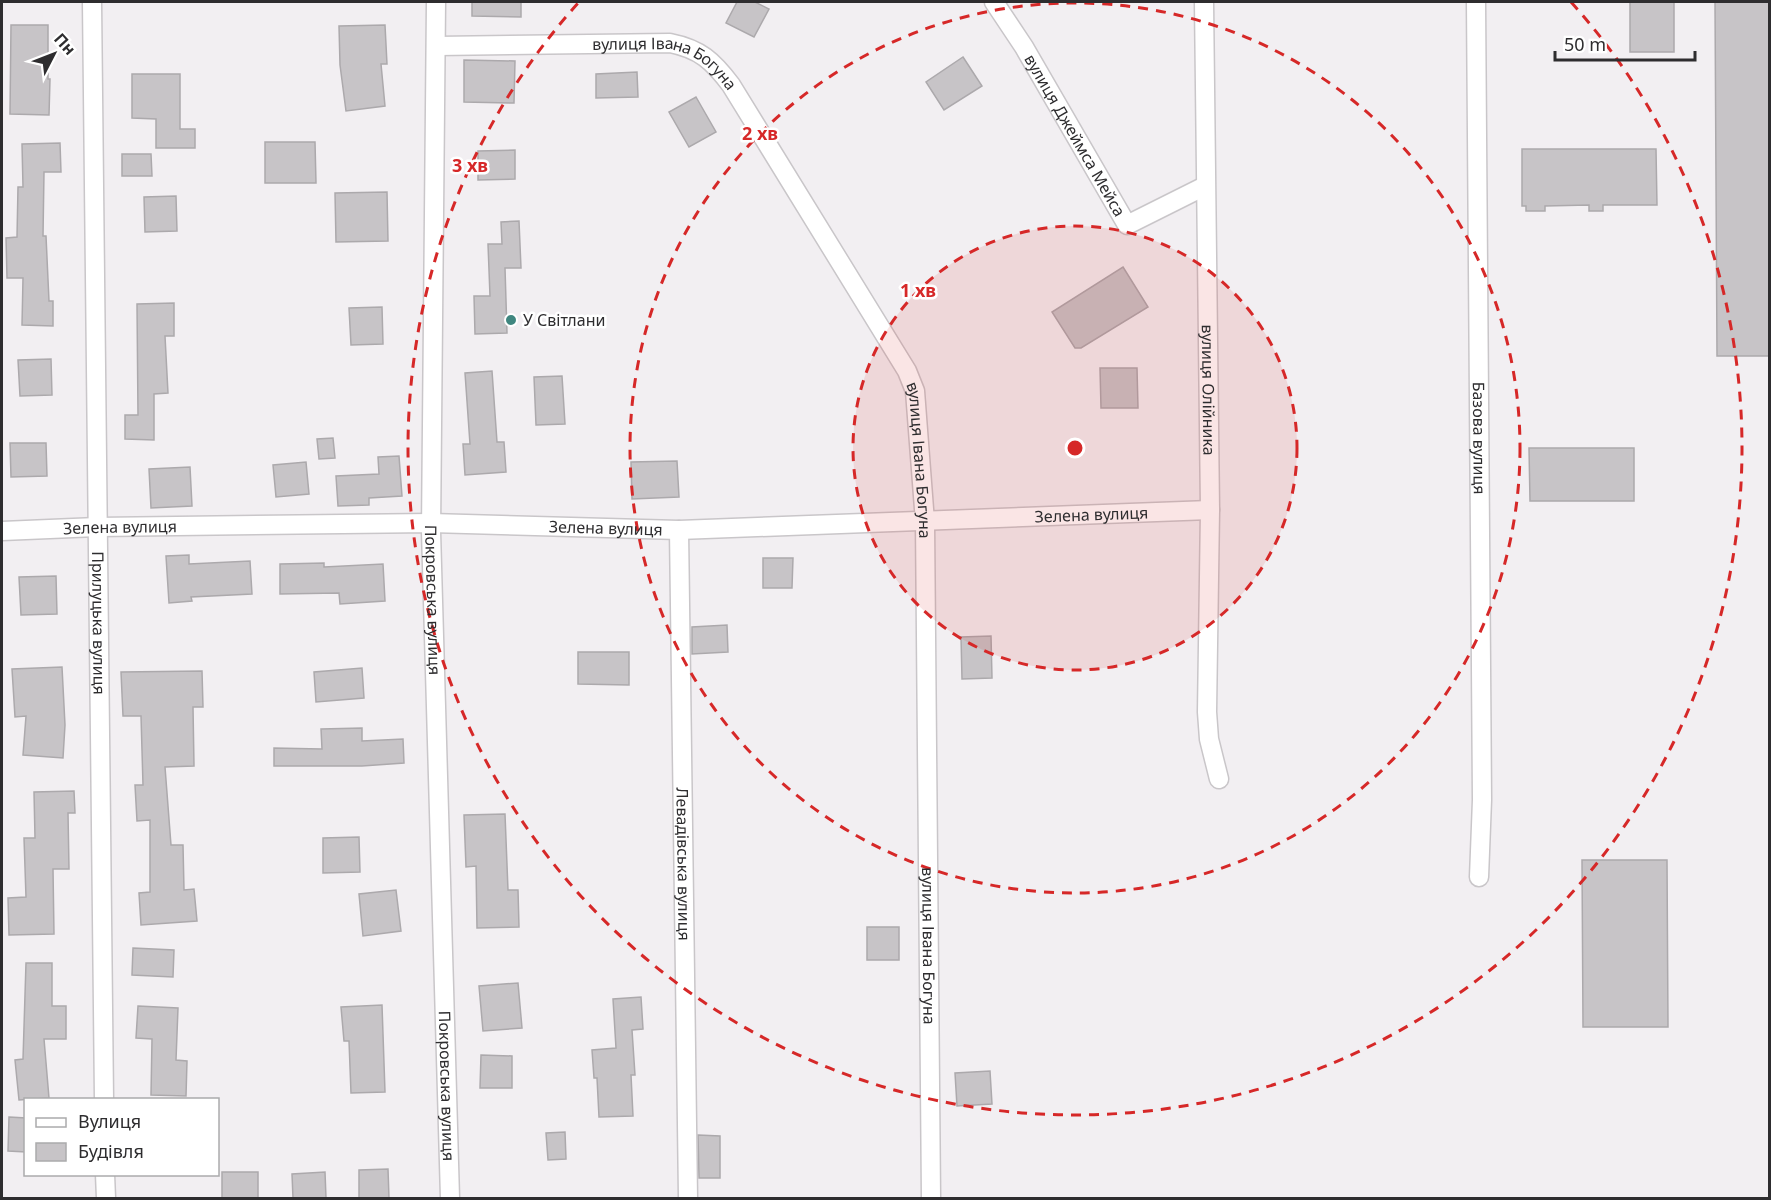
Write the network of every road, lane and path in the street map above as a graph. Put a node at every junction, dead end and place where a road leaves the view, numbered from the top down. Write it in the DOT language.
graph roads {
  1 [pos="92,2"];
  2 [pos="436,2"];
  3 [pos="994,2"];
  4 [pos="1204,2"];
  5 [pos="1476,2"];
  6 [pos="436,46"];
  7 [pos="1205,186"];
  8 [pos="1210,510"];
  9 [pos="925,522"];
  10 [pos="431,523"];
  11 [pos="97,527"];
  12 [pos="679,530"];
  13 [pos="2,531"];
  14 [pos="1219,779"];
  15 [pos="1479,877"];
  16 [pos="104,1098"];
  17 [pos="105,1176"];
  18 [pos="106,1198"];
  19 [pos="450,1198"];
  20 [pos="688,1198"];
  21 [pos="931,1198"];
  1 -- 11 [label="street, Прилуцька вулиця"];
  2 -- 6 [label="street, Покровська вулиця"];
  3 -- 7 [label="street, вулиця Джеймса Мейса"];
  4 -- 7 [label="street, вулиця Олійника"];
  5 -- 15 [label="street, Базова вулиця"];
  6 -- 9 [label="street, вулиця Івана Богуна"];
  6 -- 10 [label="street, Покровська вулиця"];
  7 -- 8 [label="street, вулиця Олійника"];
  8 -- 9 [label="street, Зелена вулиця"];
  8 -- 14 [label="street, вулиця Олійника"];
  9 -- 12 [label="street, Зелена вулиця"];
  9 -- 21 [label="street, вулиця Івана Богуна"];
  10 -- 11 [label="street, Зелена вулиця"];
  10 -- 12 [label="street, Зелена вулиця"];
  10 -- 19 [label="street, Покровська вулиця"];
  11 -- 13 [label="street, Зелена вулиця"];
  11 -- 16 [label="street, Прилуцька вулиця"];
  12 -- 20 [label="street, Левадівська вулиця"];
  17 -- 18 [label="street"];
}
